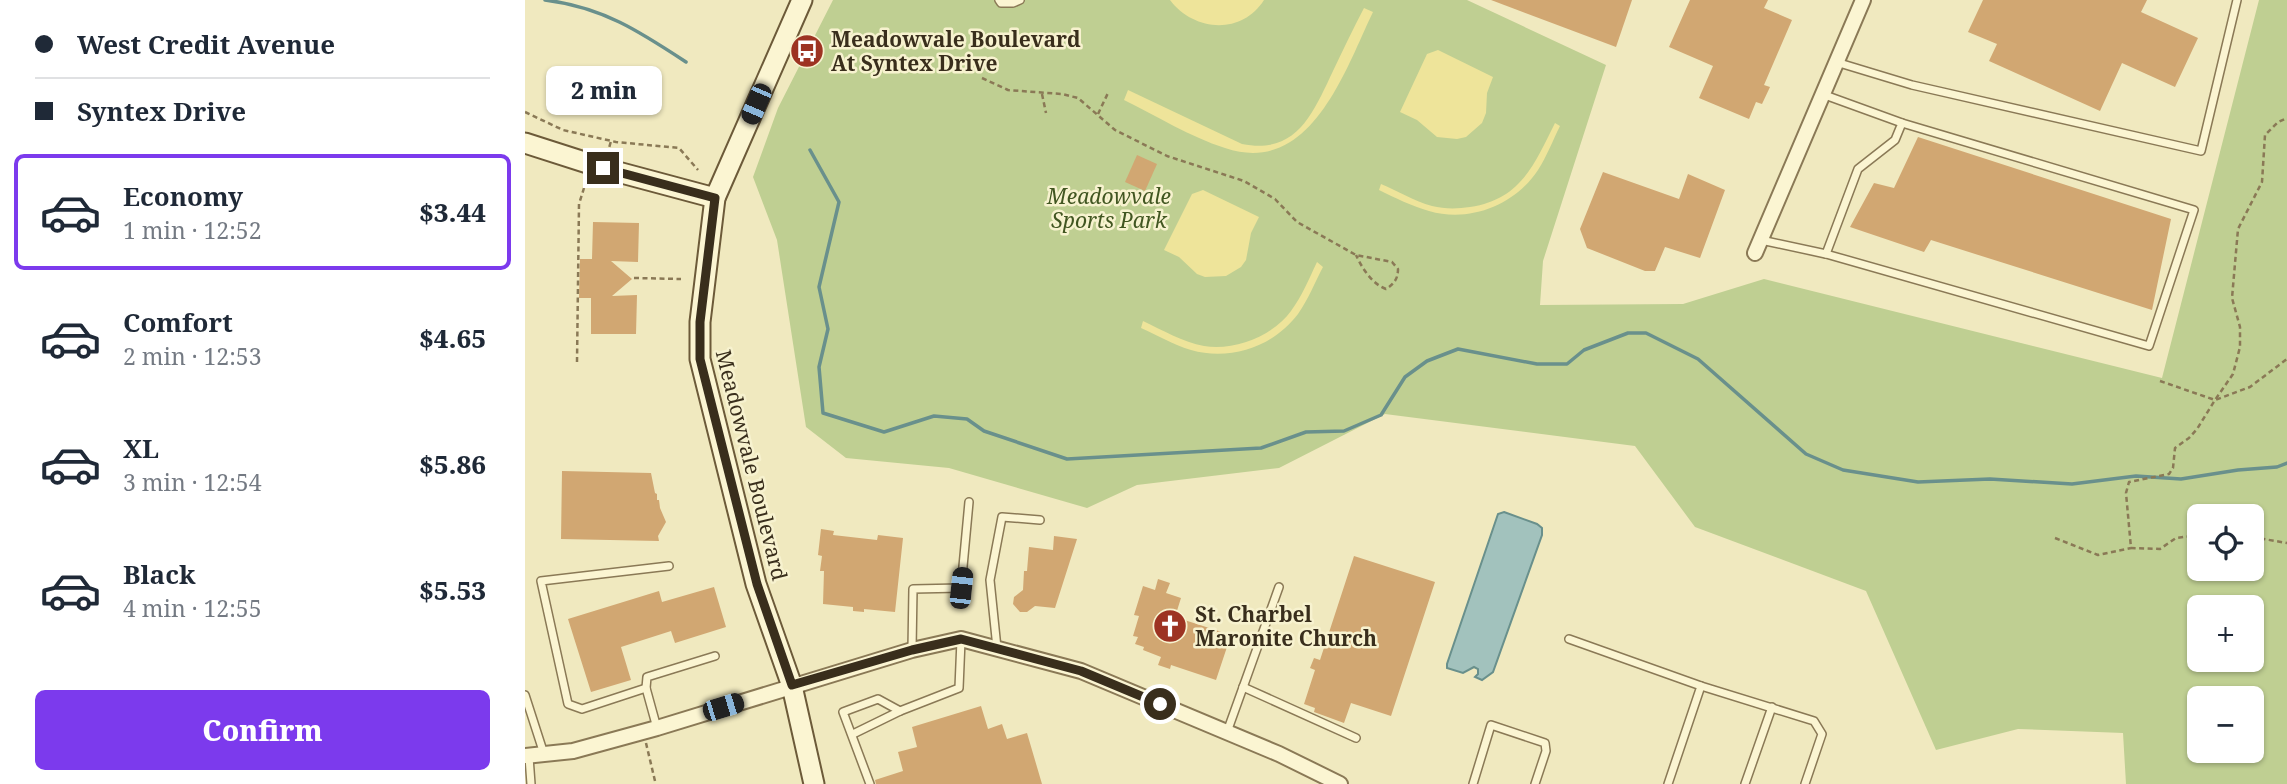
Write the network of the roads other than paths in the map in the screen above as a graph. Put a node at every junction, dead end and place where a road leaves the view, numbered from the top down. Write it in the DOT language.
graph roads {
  1 [pos="802,0"];
  2 [pos="999,0"];
  3 [pos="1020,0"];
  4 [pos="1863,0"];
  5 [pos="2237,0"];
  6 [pos="1836,62"];
  7 [pos="1822,94"];
  8 [pos="1902,123"];
  9 [pos="525,143"];
  10 [pos="715,198"];
  11 [pos="1758,247"];
  12 [pos="1826,254"];
  13 [pos="969,502"];
  14 [pos="1040,520"];
  15 [pos="669,566"];
  16 [pos="1279,587"];
  17 [pos="961,639"];
  18 [pos="1569,639"];
  19 [pos="997,649"];
  20 [pos="912,650"];
  21 [pos="715,656"];
  22 [pos="792,685"];
  23 [pos="1700,686"];
  24 [pos="1243,687"];
  25 [pos="646,688"];
  26 [pos="525,695"];
  27 [pos="1772,707"];
  28 [pos="900,710"];
  29 [pos="649,730"];
  30 [pos="1227,732"];
  31 [pos="853,734"];
  32 [pos="1356,738"];
  33 [pos="533,756"];
  34 [pos="531,784"];
  35 [pos="814,784"];
  36 [pos="870,784"];
  37 [pos="1340,784"];
  38 [pos="1473,784"];
  39 [pos="1535,784"];
  40 [pos="1668,784"];
  41 [pos="1745,784"];
  42 [pos="1805,784"];
  1 -- 10 [label="main road, Meadowvale Boulevard"];
  2 -- 3 [label="lane"];
  4 -- 6 [label="street"];
  5 -- 6 [label="lane"];
  6 -- 7 [label="street"];
  7 -- 8 [label="lane"];
  7 -- 11 [label="street"];
  8 -- 12 [label="lane"];
  8 -- 12 [label="lane"];
  9 -- 10 [label="main road"];
  10 -- 22 [label="main road, Meadowvale Boulevard"];
  11 -- 12 [label="lane"];
  13 -- 20 [label="lane"];
  14 -- 19 [label="lane"];
  15 -- 25 [label="lane"];
  16 -- 24 [label="lane"];
  17 -- 19 [label="street"];
  17 -- 20 [label="street"];
  17 -- 28 [label="lane"];
  18 -- 23 [label="lane"];
  19 -- 30 [label="street"];
  20 -- 22 [label="street"];
  21 -- 25 [label="lane"];
  22 -- 29 [label="street"];
  22 -- 35 [label="main road, Meadowvale Boulevard"];
  23 -- 27 [label="lane"];
  23 -- 40 [label="lane"];
  24 -- 30 [label="lane"];
  24 -- 32 [label="lane"];
  25 -- 29 [label="lane"];
  26 -- 33 [label="lane"];
  27 -- 41 [label="lane"];
  27 -- 42 [label="lane"];
  28 -- 31 [label="lane"];
  28 -- 31 [label="lane"];
  29 -- 33 [label="street"];
  30 -- 37 [label="street"];
  31 -- 36 [label="lane"];
  33 -- 34 [label="lane"];
  38 -- 39 [label="lane"];
}
